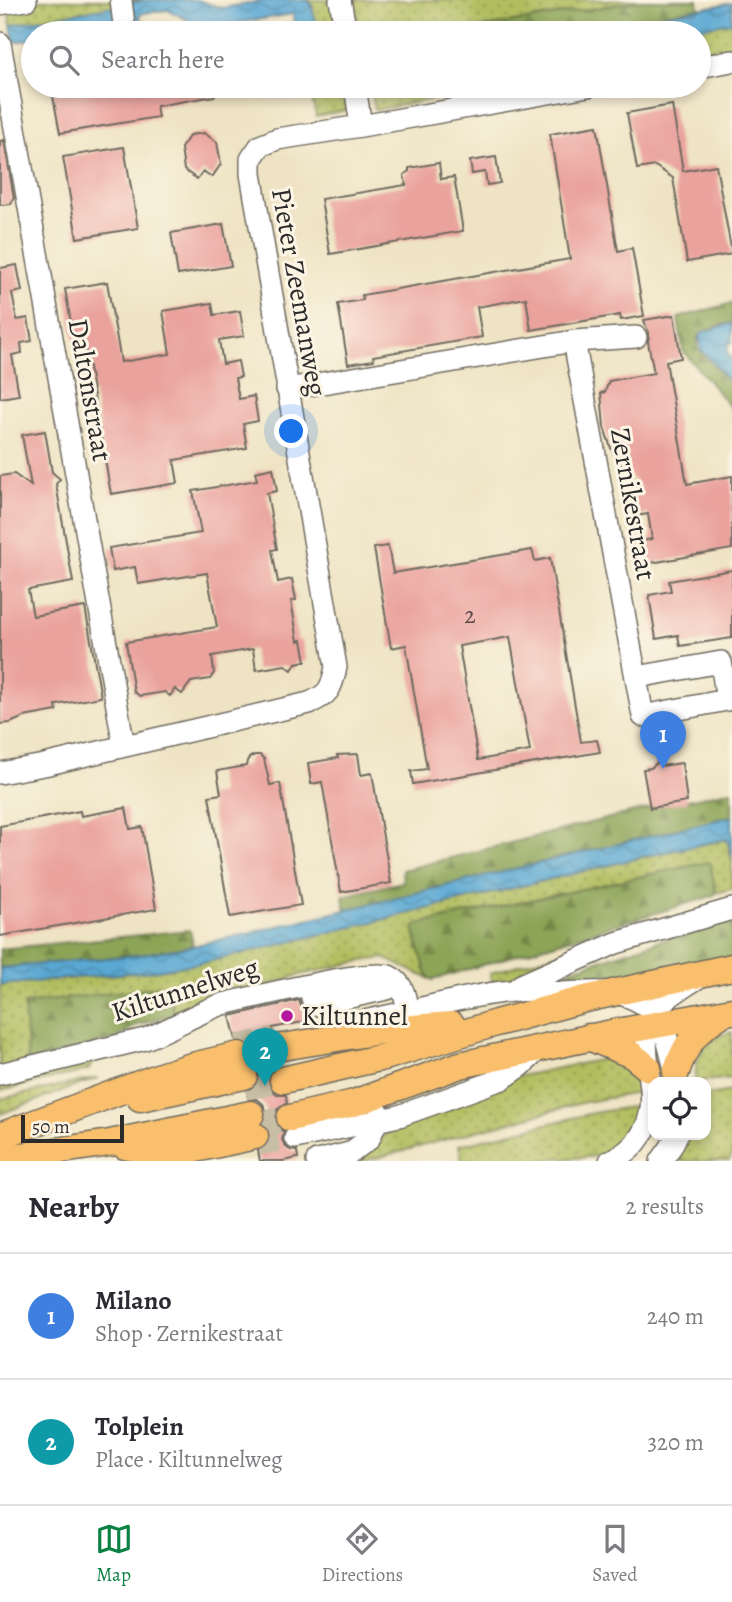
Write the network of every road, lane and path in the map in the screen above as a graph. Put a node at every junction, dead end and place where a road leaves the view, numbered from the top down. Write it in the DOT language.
graph roads {
  1 [pos="26,0"];
  2 [pos="121,0"];
  3 [pos="340,0"];
  4 [pos="0,4"];
  5 [pos="124,21"];
  6 [pos="344,21"];
  7 [pos="0,43"];
  8 [pos="732,61"];
  9 [pos="711,65"];
  10 [pos="357,98"];
  11 [pos="521,98"];
  12 [pos="361,126"];
  13 [pos="636,337"];
  14 [pos="574,341"];
  15 [pos="287,389"];
  16 [pos="637,677"];
  17 [pos="124,746"];
  18 [pos="0,773"];
  19 [pos="732,909"];
  20 [pos="732,967"];
  21 [pos="705,973"];
  22 [pos="309,986"];
  23 [pos="387,989"];
  24 [pos="514,990"];
  25 [pos="614,993"];
  26 [pos="728,1011"];
  27 [pos="408,1012"];
  28 [pos="656,1020"];
  29 [pos="496,1023"];
  30 [pos="589,1037"];
  31 [pos="541,1047"];
  32 [pos="648,1068"];
  33 [pos="0,1074"];
  34 [pos="341,1076"];
  35 [pos="677,1077"];
  36 [pos="284,1088"];
  37 [pos="392,1089"];
  38 [pos="247,1095"];
  39 [pos="376,1122"];
  40 [pos="674,1140"];
  41 [pos="1,1151"];
  42 [pos="34,1161"];
  43 [pos="180,1161"];
  44 [pos="317,1161"];
  45 [pos="610,1161"];
  46 [pos="661,1161"];
  1 -- 4 [label="street"];
  2 -- 5 [label="street"];
  3 -- 6 [label="street"];
  7 -- 17 [label="street, Daltonstraat"];
  8 -- 9 [label="street"];
  10 -- 12 [label="street"];
  11 -- 12 [label="street, Pieter Zeemanweg"];
  12 -- 15 [label="street, Pieter Zeemanweg"];
  13 -- 14 [label="street"];
  14 -- 15 [label="street"];
  14 -- 16 [label="street, Zernikestraat"];
  15 -- 17 [label="street, Pieter Zeemanweg"];
  17 -- 18 [label="street, Pieter Zeemanweg"];
  19 -- 24 [label="street"];
  20 -- 21 [label="main road"];
  21 -- 25 [label="main road"];
  21 -- 28 [label="street"];
  22 -- 23 [label="street"];
  22 -- 27 [label="street, Kiltunnelweg"];
  22 -- 33 [label="street, Kiltunnelweg"];
  24 -- 25 [label="street"];
  24 -- 27 [label="street"];
  25 -- 28 [label="street"];
  25 -- 29 [label="main road"];
  26 -- 28 [label="main road"];
  26 -- 35 [label="main road"];
  27 -- 36 [label="street"];
  28 -- 30 [label="main road"];
  28 -- 32 [label="street"];
  28 -- 35 [label="street"];
  29 -- 34 [label="main road"];
  29 -- 36 [label="main road"];
  30 -- 31 [label="main road"];
  30 -- 32 [label="main road"];
  31 -- 37 [label="main road"];
  31 -- 39 [label="street"];
  32 -- 45 [label="street"];
  34 -- 36 [label="main road"];
  34 -- 37 [label="main road"];
  36 -- 37 [label="main road"];
  36 -- 39 [label="street"];
  37 -- 39 [label="street"];
  38 -- 41 [label="main road"];
  38 -- 41 [label="main road"];
  38 -- 43 [label="street"];
  39 -- 44 [label="street"];
  40 -- 46 [label="street"];
  41 -- 42 [label="street"];
}
